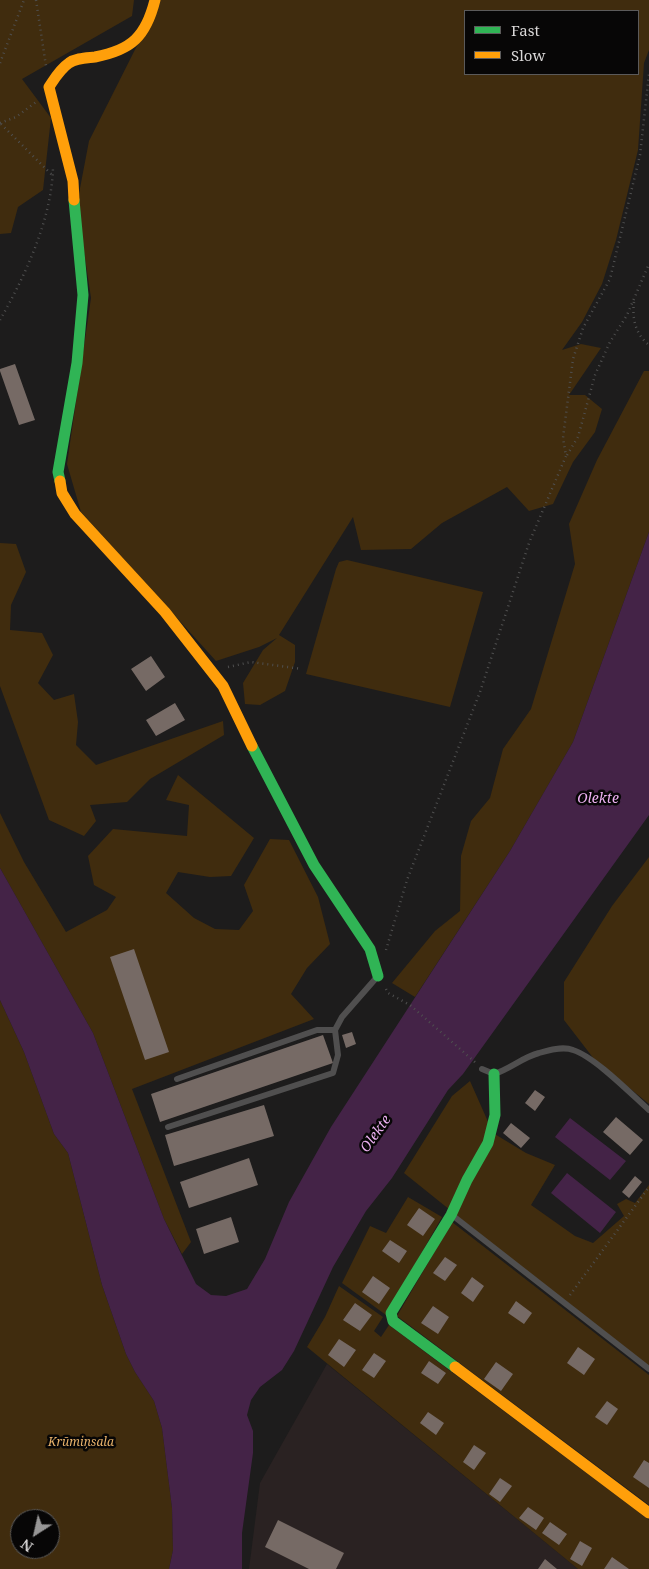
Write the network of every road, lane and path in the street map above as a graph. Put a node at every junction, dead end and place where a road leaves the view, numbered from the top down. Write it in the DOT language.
graph roads {
  1 [pos="24,0"];
  2 [pos="36,0"];
  3 [pos="155,0"];
  4 [pos="0,63"];
  5 [pos="649,74"];
  6 [pos="49,87"];
  7 [pos="0,124"];
  8 [pos="53,166"];
  9 [pos="53,175"];
  10 [pos="57,181"];
  11 [pos="649,264"];
  12 [pos="635,296"];
  13 [pos="0,320"];
  14 [pos="649,345"];
  15 [pos="566,456"];
  16 [pos="302,669"];
  17 [pos="212,671"];
  18 [pos="378,976"];
  19 [pos="388,993"];
  20 [pos="335,1030"];
  21 [pos="474,1061"];
  22 [pos="482,1069"];
  23 [pos="494,1074"];
  24 [pos="176,1079"];
  25 [pos="649,1110"];
  26 [pos="168,1127"];
  27 [pos="649,1187"];
  28 [pos="451,1215"];
  29 [pos="564,1303"];
  30 [pos="649,1369"];
  31 [pos="649,1513"];
  1 -- 4 [label="path"];
  2 -- 6 [label="path"];
  3 -- 6 [label="street"];
  5 -- 15 [label="path"];
  6 -- 7 [label="path"];
  6 -- 17 [label="street"];
  7 -- 9 [label="path"];
  8 -- 9 [label="path"];
  9 -- 10 [label="path"];
  9 -- 13 [label="path"];
  11 -- 12 [label="path"];
  12 -- 14 [label="path"];
  12 -- 15 [label="path"];
  15 -- 18 [label="path"];
  16 -- 17 [label="path"];
  17 -- 18 [label="street"];
  18 -- 20 [label="lane"];
  19 -- 21 [label="path"];
  20 -- 24 [label="lane"];
  20 -- 26 [label="lane"];
  22 -- 23 [label="lane"];
  23 -- 25 [label="lane"];
  23 -- 28 [label="street"];
  27 -- 29 [label="path"];
  28 -- 29 [label="lane"];
  28 -- 31 [label="street"];
  29 -- 30 [label="lane"];
}
